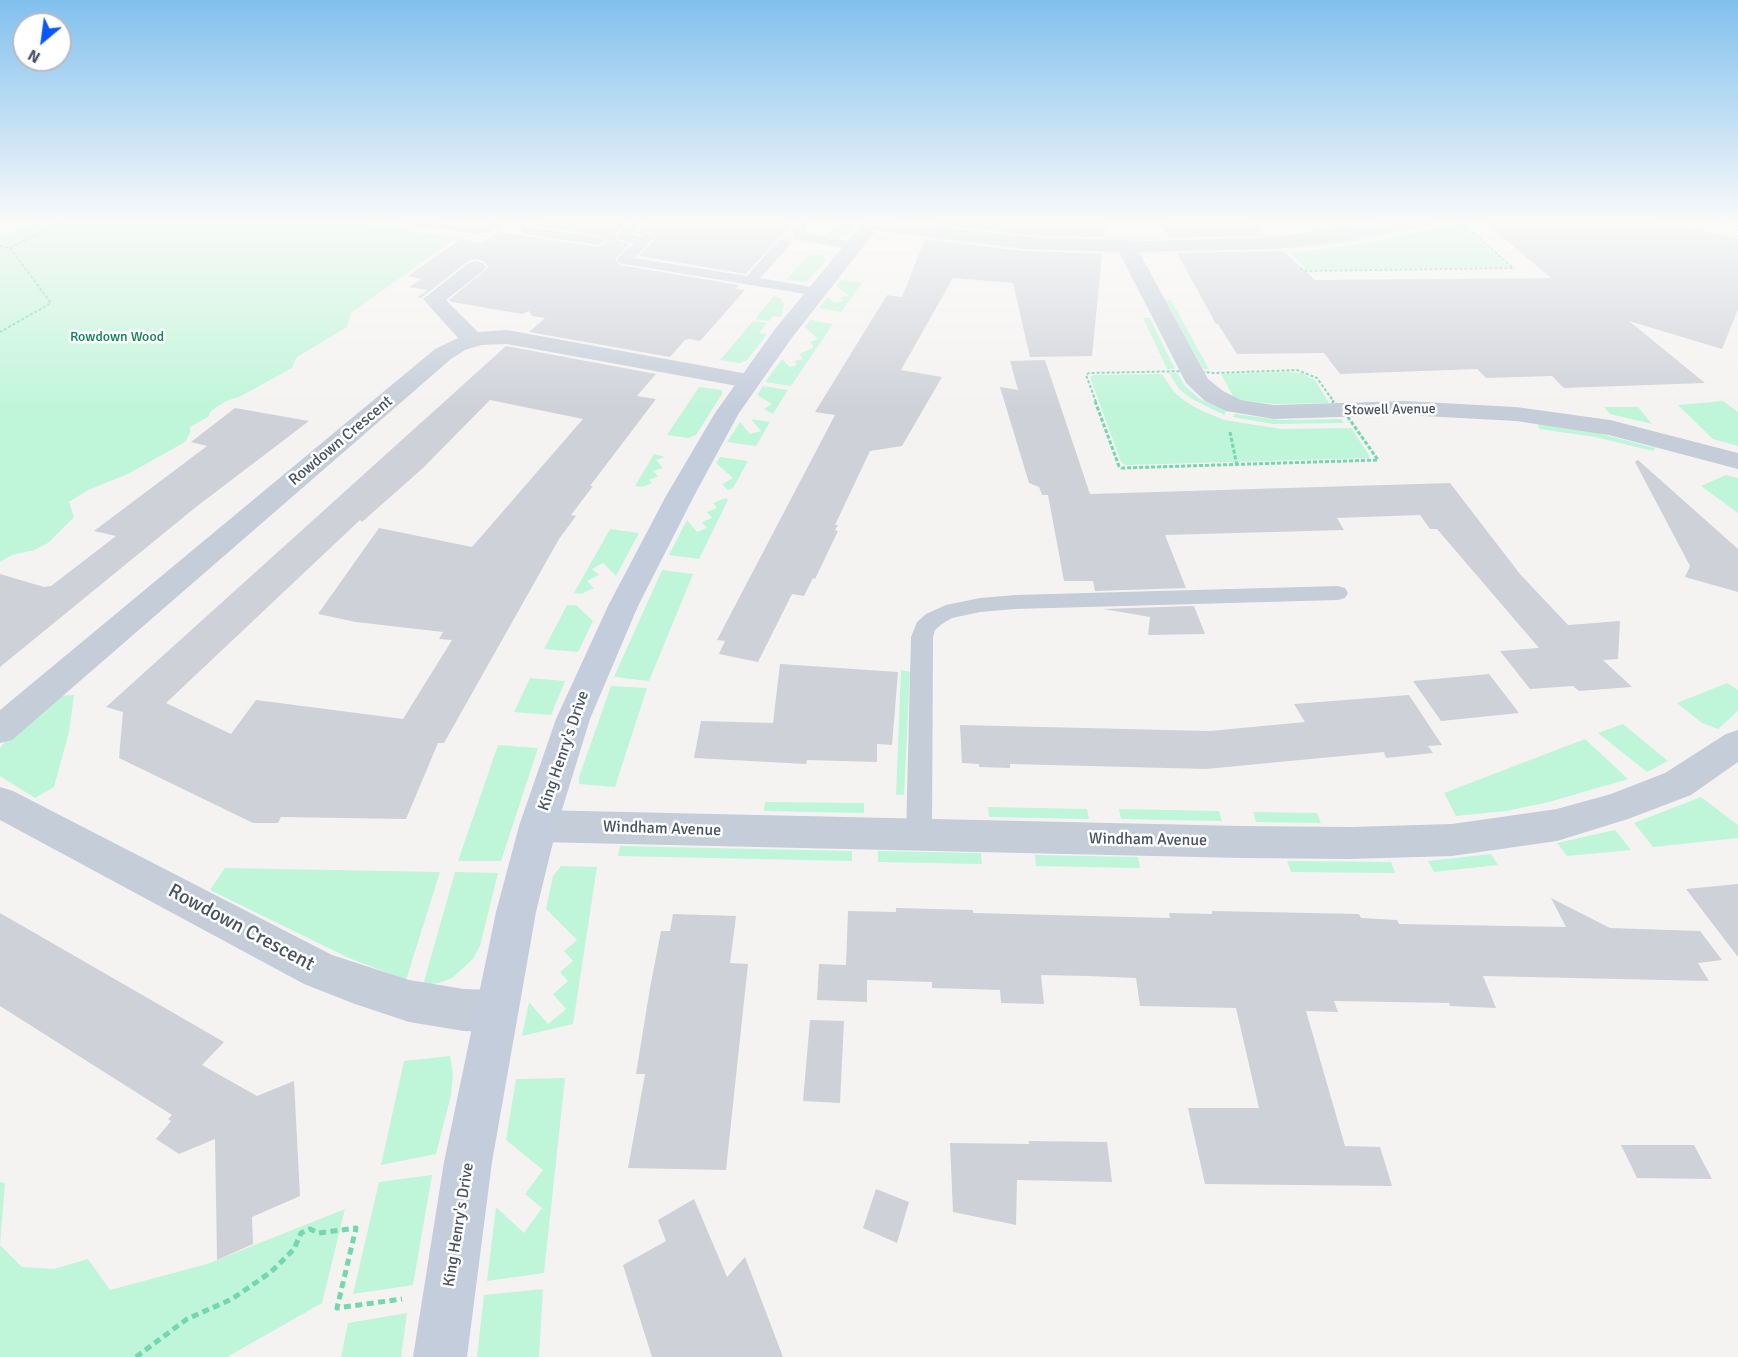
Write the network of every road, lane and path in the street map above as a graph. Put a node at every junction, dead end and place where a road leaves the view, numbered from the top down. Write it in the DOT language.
graph roads {
  1 [pos="36,283"];
  2 [pos="455,283"];
  3 [pos="764,283"];
  4 [pos="824,283"];
  5 [pos="1145,283"];
  6 [pos="817,292"];
  7 [pos="0,332"];
  8 [pos="473,340"];
  9 [pos="1190,371"];
  10 [pos="748,381"];
  11 [pos="1343,410"];
  12 [pos="1738,461"];
  13 [pos="1338,593"];
  14 [pos="0,730"];
  15 [pos="1738,744"];
  16 [pos="0,802"];
  17 [pos="537,825"];
  18 [pos="919,835"];
  19 [pos="496,1011"];
  20 [pos="448,1292"];
  21 [pos="136,1357"];
  22 [pos="440,1357"];
  1 -- 7 [label="path"];
  2 -- 8 [label="street"];
  3 -- 6 [label="lane"];
  4 -- 6 [label="street, King Henry's Drive"];
  5 -- 9 [label="street, Stowell Avenue"];
  6 -- 10 [label="street, King Henry's Drive"];
  8 -- 10 [label="street, Rowdown Crescent"];
  8 -- 14 [label="street, Rowdown Crescent"];
  9 -- 11 [label="street, Stowell Avenue"];
  9 -- 11 [label="path"];
  9 -- 11 [label="path"];
  10 -- 17 [label="street, King Henry's Drive"];
  11 -- 12 [label="street, Stowell Avenue"];
  13 -- 18 [label="lane"];
  15 -- 18 [label="street, Windham Avenue"];
  16 -- 19 [label="street, Rowdown Crescent"];
  17 -- 18 [label="street, Windham Avenue"];
  17 -- 19 [label="street, King Henry's Drive"];
  19 -- 20 [label="street, King Henry's Drive"];
  20 -- 21 [label="path"];
  20 -- 22 [label="street, King Henry's Drive"];
}
